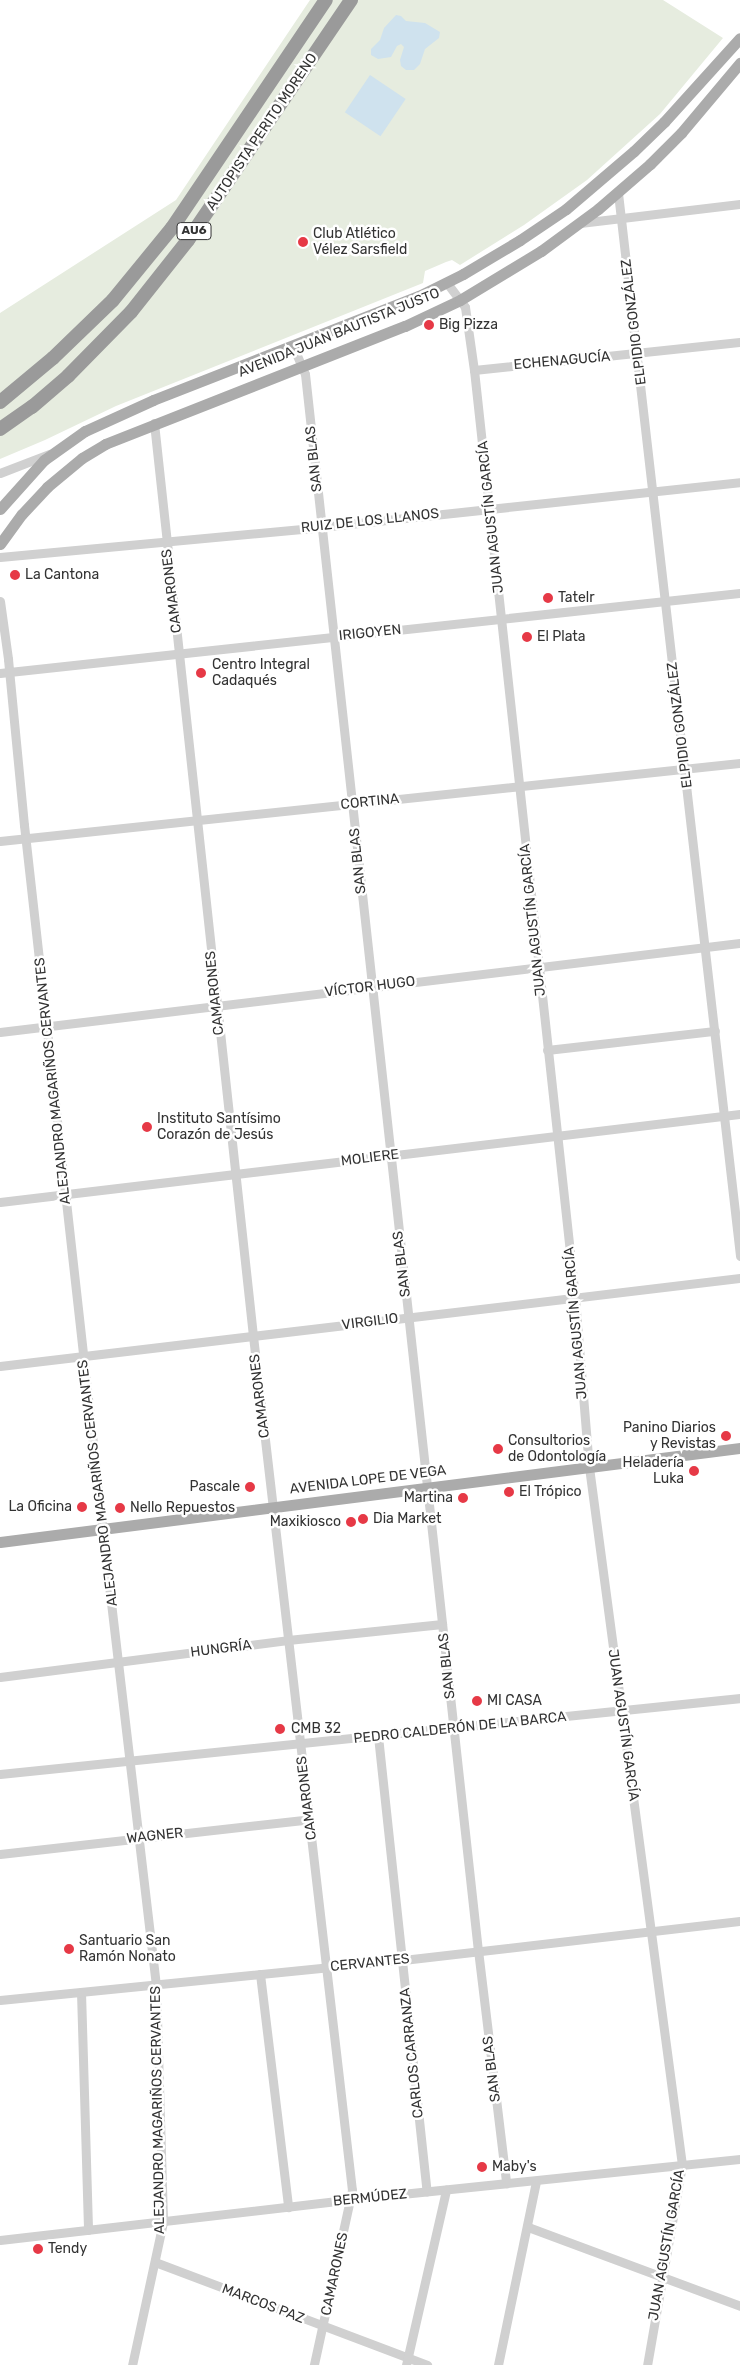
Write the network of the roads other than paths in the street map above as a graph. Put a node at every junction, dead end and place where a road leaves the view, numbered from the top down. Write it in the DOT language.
graph roads {
  1 [pos="326,0"];
  2 [pos="351,0"];
  3 [pos="740,38"];
  4 [pos="740,63"];
  5 [pos="618,193"];
  6 [pos="740,204"];
  7 [pos="622,218"];
  8 [pos="580,223"];
  9 [pos="447,282"];
  10 [pos="460,300"];
  11 [pos="740,342"];
  12 [pos="293,346"];
  13 [pos="638,354"];
  14 [pos="301,365"];
  15 [pos="474,370"];
  16 [pos="0,402"];
  17 [pos="154,423"];
  18 [pos="0,429"];
  19 [pos="54,452"];
  20 [pos="0,474"];
  21 [pos="740,482"];
  22 [pos="654,491"];
  23 [pos="490,507"];
  24 [pos="0,509"];
  25 [pos="321,526"];
  26 [pos="166,541"];
  27 [pos="0,544"];
  28 [pos="0,557"];
  29 [pos="740,593"];
  30 [pos="0,600"];
  31 [pos="665,601"];
  32 [pos="502,618"];
  33 [pos="335,636"];
  34 [pos="179,653"];
  35 [pos="5,672"];
  36 [pos="740,763"];
  37 [pos="685,768"];
  38 [pos="520,788"];
  39 [pos="352,804"];
  40 [pos="197,820"];
  41 [pos="26,838"];
  42 [pos="0,841"];
  43 [pos="740,943"];
  44 [pos="705,948"];
  45 [pos="538,968"];
  46 [pos="372,987"];
  47 [pos="217,1006"];
  48 [pos="47,1026"];
  49 [pos="714,1031"];
  50 [pos="0,1032"];
  51 [pos="547,1050"];
  52 [pos="740,1114"];
  53 [pos="723,1116"];
  54 [pos="557,1136"];
  55 [pos="390,1156"];
  56 [pos="235,1174"];
  57 [pos="65,1194"];
  58 [pos="0,1202"];
  59 [pos="740,1256"];
  60 [pos="740,1278"];
  61 [pos="575,1298"];
  62 [pos="408,1317"];
  63 [pos="253,1336"];
  64 [pos="84,1356"];
  65 [pos="0,1366"];
  66 [pos="740,1448"];
  67 [pos="589,1467"];
  68 [pos="428,1486"];
  69 [pos="274,1507"];
  70 [pos="104,1529"];
  71 [pos="0,1542"];
  72 [pos="442,1624"];
  73 [pos="288,1640"];
  74 [pos="119,1661"];
  75 [pos="0,1677"];
  76 [pos="740,1698"];
  77 [pos="622,1711"];
  78 [pos="454,1728"];
  79 [pos="378,1736"];
  80 [pos="300,1744"];
  81 [pos="131,1762"];
  82 [pos="0,1774"];
  83 [pos="310,1819"];
  84 [pos="140,1838"];
  85 [pos="0,1854"];
  86 [pos="740,1921"];
  87 [pos="650,1931"];
  88 [pos="478,1950"];
  89 [pos="402,1960"];
  90 [pos="326,1967"];
  91 [pos="260,1974"];
  92 [pos="156,1984"];
  93 [pos="81,1992"];
  94 [pos="0,2000"];
  95 [pos="740,2159"];
  96 [pos="682,2165"];
  97 [pos="536,2182"];
  98 [pos="506,2183"];
  99 [pos="446,2190"];
  100 [pos="427,2191"];
  101 [pos="352,2200"];
  102 [pos="288,2207"];
  103 [pos="163,2222"];
  104 [pos="528,2227"];
  105 [pos="88,2230"];
  106 [pos="0,2240"];
  107 [pos="155,2262"];
  108 [pos="662,2277"];
  109 [pos="740,2306"];
  110 [pos="323,2327"];
  111 [pos="407,2361"];
  112 [pos="132,2365"];
  113 [pos="314,2365"];
  114 [pos="427,2365"];
  115 [pos="498,2365"];
  116 [pos="647,2365"];
  1 -- 16 [label="highway, AUTOPISTA PERITO MORENO / AU6"];
  2 -- 18 [label="highway, AUTOPISTA PERITO MORENO / AU6"];
  3 -- 9 [label="main road, AVENIDA JUAN BAUTISTA JUSTO"];
  4 -- 5 [label="main road, AVENIDA JUAN BAUTISTA JUSTO"];
  5 -- 7 [label="street, ELPIDIO GONZÁLEZ"];
  5 -- 8 [label="main road, AVENIDA JUAN BAUTISTA JUSTO"];
  6 -- 7 [label="street"];
  7 -- 8 [label="street"];
  7 -- 13 [label="street, ELPIDIO GONZÁLEZ"];
  8 -- 10 [label="main road, AVENIDA JUAN BAUTISTA JUSTO"];
  9 -- 10 [label="street, JUAN AGUSTÍN GARCÍA"];
  9 -- 12 [label="main road, AVENIDA JUAN BAUTISTA JUSTO"];
  10 -- 14 [label="main road, AVENIDA JUAN BAUTISTA JUSTO"];
  10 -- 15 [label="street, JUAN AGUSTÍN GARCÍA"];
  11 -- 13 [label="street, ECHENAGUCÍA"];
  12 -- 14 [label="street, SAN BLAS"];
  12 -- 19 [label="main road, AVENIDA JUAN BAUTISTA JUSTO"];
  13 -- 15 [label="street, ECHENAGUCÍA"];
  13 -- 22 [label="street, ELPIDIO GONZÁLEZ"];
  14 -- 17 [label="main road, AVENIDA JUAN BAUTISTA JUSTO"];
  14 -- 25 [label="street, SAN BLAS"];
  15 -- 23 [label="street, JUAN AGUSTÍN GARCÍA"];
  17 -- 26 [label="street, CAMARONES"];
  17 -- 27 [label="main road, AVENIDA JUAN BAUTISTA JUSTO"];
  19 -- 20 [label="street"];
  19 -- 24 [label="main road, AVENIDA JUAN BAUTISTA JUSTO"];
  21 -- 22 [label="street, RUIZ DE LOS LLANOS"];
  22 -- 23 [label="street, RUIZ DE LOS LLANOS"];
  22 -- 31 [label="street, ELPIDIO GONZÁLEZ"];
  23 -- 25 [label="street, RUIZ DE LOS LLANOS"];
  23 -- 32 [label="street, JUAN AGUSTÍN GARCÍA"];
  25 -- 26 [label="street, RUIZ DE LOS LLANOS"];
  25 -- 33 [label="street, SAN BLAS"];
  26 -- 28 [label="street, RUIZ DE LOS LLANOS"];
  26 -- 34 [label="street, CAMARONES"];
  29 -- 31 [label="street, IRIGOYEN"];
  30 -- 35 [label="street, ALEJANDRO MAGARIÑOS CERVANTES"];
  31 -- 32 [label="street, IRIGOYEN"];
  31 -- 37 [label="street, ELPIDIO GONZÁLEZ"];
  32 -- 33 [label="street, IRIGOYEN"];
  32 -- 38 [label="street, JUAN AGUSTÍN GARCÍA"];
  33 -- 34 [label="street, IRIGOYEN"];
  33 -- 39 [label="street, SAN BLAS"];
  34 -- 35 [label="street, IRIGOYEN"];
  34 -- 40 [label="street, CAMARONES"];
  35 -- 41 [label="street, ALEJANDRO MAGARIÑOS CERVANTES"];
  36 -- 37 [label="street, CORTINA"];
  37 -- 38 [label="street, CORTINA"];
  37 -- 44 [label="street, ELPIDIO GONZÁLEZ"];
  38 -- 39 [label="street, CORTINA"];
  38 -- 45 [label="street, JUAN AGUSTÍN GARCÍA"];
  39 -- 40 [label="street, CORTINA"];
  39 -- 46 [label="street, SAN BLAS"];
  40 -- 41 [label="street, CORTINA"];
  40 -- 47 [label="street, CAMARONES"];
  41 -- 42 [label="street, CORTINA"];
  41 -- 48 [label="street, ALEJANDRO MAGARIÑOS CERVANTES"];
  43 -- 44 [label="street, VÍCTOR HUGO"];
  44 -- 45 [label="street, VÍCTOR HUGO"];
  44 -- 49 [label="street, ELPIDIO GONZÁLEZ"];
  45 -- 46 [label="street, VÍCTOR HUGO"];
  45 -- 51 [label="street, JUAN AGUSTÍN GARCÍA"];
  46 -- 47 [label="street, VÍCTOR HUGO"];
  46 -- 55 [label="street, SAN BLAS"];
  47 -- 48 [label="street, VÍCTOR HUGO"];
  47 -- 56 [label="street, CAMARONES"];
  48 -- 50 [label="street, VÍCTOR HUGO"];
  48 -- 57 [label="street, ALEJANDRO MAGARIÑOS CERVANTES"];
  49 -- 51 [label="street"];
  49 -- 53 [label="street, ELPIDIO GONZÁLEZ"];
  51 -- 54 [label="street, JUAN AGUSTÍN GARCÍA"];
  52 -- 53 [label="street, MOLIERE"];
  53 -- 54 [label="street, MOLIERE"];
  53 -- 59 [label="street, ELPIDIO GONZÁLEZ"];
  54 -- 55 [label="street, MOLIERE"];
  54 -- 61 [label="street, JUAN AGUSTÍN GARCÍA"];
  55 -- 56 [label="street, MOLIERE"];
  55 -- 62 [label="street, SAN BLAS"];
  56 -- 57 [label="street, MOLIERE"];
  56 -- 63 [label="street, CAMARONES"];
  57 -- 58 [label="street, MOLIERE"];
  57 -- 64 [label="street, ALEJANDRO MAGARIÑOS CERVANTES"];
  60 -- 61 [label="street, VIRGILIO"];
  61 -- 62 [label="street, VIRGILIO"];
  61 -- 67 [label="street, JUAN AGUSTÍN GARCÍA"];
  62 -- 63 [label="street, VIRGILIO"];
  62 -- 68 [label="street, SAN BLAS"];
  63 -- 64 [label="street, VIRGILIO"];
  63 -- 69 [label="street, CAMARONES"];
  64 -- 65 [label="street, VIRGILIO"];
  64 -- 70 [label="street, ALEJANDRO MAGARIÑOS CERVANTES"];
  66 -- 67 [label="main road, AVENIDA LOPE DE VEGA"];
  67 -- 68 [label="main road, AVENIDA LOPE DE VEGA"];
  67 -- 77 [label="street, JUAN AGUSTÍN GARCÍA"];
  68 -- 69 [label="main road, AVENIDA LOPE DE VEGA"];
  68 -- 72 [label="street, SAN BLAS"];
  69 -- 70 [label="main road, AVENIDA LOPE DE VEGA"];
  69 -- 73 [label="street, CAMARONES"];
  70 -- 71 [label="main road, AVENIDA LOPE DE VEGA"];
  70 -- 74 [label="street, ALEJANDRO MAGARIÑOS CERVANTES"];
  72 -- 73 [label="street, HUNGRÍA"];
  72 -- 78 [label="street, SAN BLAS"];
  73 -- 74 [label="street, HUNGRÍA"];
  73 -- 80 [label="street, CAMARONES"];
  74 -- 75 [label="street, HUNGRÍA"];
  74 -- 81 [label="street, ALEJANDRO MAGARIÑOS CERVANTES"];
  76 -- 77 [label="street, PEDRO CALDERÓN DE LA BARCA"];
  77 -- 78 [label="street, PEDRO CALDERÓN DE LA BARCA"];
  77 -- 87 [label="street, JUAN AGUSTÍN GARCÍA"];
  78 -- 79 [label="street, PEDRO CALDERÓN DE LA BARCA"];
  78 -- 88 [label="street, SAN BLAS"];
  79 -- 80 [label="street, PEDRO CALDERÓN DE LA BARCA"];
  79 -- 89 [label="street, CARLOS CARRANZA"];
  80 -- 81 [label="street, PEDRO CALDERÓN DE LA BARCA"];
  80 -- 83 [label="street, CAMARONES"];
  81 -- 82 [label="street, PEDRO CALDERÓN DE LA BARCA"];
  81 -- 84 [label="street, ALEJANDRO MAGARIÑOS CERVANTES"];
  83 -- 84 [label="street, WAGNER"];
  83 -- 90 [label="street, CAMARONES"];
  84 -- 85 [label="street, WAGNER"];
  84 -- 92 [label="street, ALEJANDRO MAGARIÑOS CERVANTES"];
  86 -- 87 [label="street, CERVANTES"];
  87 -- 88 [label="street, CERVANTES"];
  87 -- 96 [label="street, JUAN AGUSTÍN GARCÍA"];
  88 -- 89 [label="street, CERVANTES"];
  88 -- 98 [label="street, SAN BLAS"];
  89 -- 90 [label="street, CERVANTES"];
  89 -- 100 [label="street, CARLOS CARRANZA"];
  90 -- 91 [label="street, CERVANTES"];
  90 -- 101 [label="street, CAMARONES"];
  91 -- 92 [label="street, CERVANTES"];
  91 -- 102 [label="street"];
  92 -- 93 [label="street, CERVANTES"];
  92 -- 103 [label="street, ALEJANDRO MAGARIÑOS CERVANTES"];
  93 -- 94 [label="street, CERVANTES"];
  93 -- 105 [label="street"];
  95 -- 96 [label="street, BERMÚDEZ"];
  96 -- 97 [label="street, BERMÚDEZ"];
  96 -- 108 [label="street, JUAN AGUSTÍN GARCÍA"];
  97 -- 98 [label="street, BERMÚDEZ"];
  97 -- 104 [label="street"];
  98 -- 99 [label="street, BERMÚDEZ"];
  99 -- 100 [label="street, BERMÚDEZ"];
  99 -- 111 [label="street"];
  100 -- 101 [label="street, BERMÚDEZ"];
  101 -- 102 [label="street, BERMÚDEZ"];
  101 -- 110 [label="street, CAMARONES"];
  102 -- 103 [label="street, BERMÚDEZ"];
  103 -- 105 [label="street, BERMÚDEZ"];
  103 -- 107 [label="street, ALEJANDRO MAGARIÑOS CERVANTES"];
  104 -- 108 [label="street"];
  104 -- 115 [label="street"];
  105 -- 106 [label="street, BERMÚDEZ"];
  107 -- 110 [label="street, MARCOS PAZ"];
  107 -- 112 [label="street, ALEJANDRO MAGARIÑOS CERVANTES"];
  108 -- 109 [label="street"];
  108 -- 116 [label="street, JUAN AGUSTÍN GARCÍA"];
  110 -- 111 [label="street, MARCOS PAZ"];
  110 -- 113 [label="street, CAMARONES"];
  111 -- 114 [label="street, MARCOS PAZ"];
}
